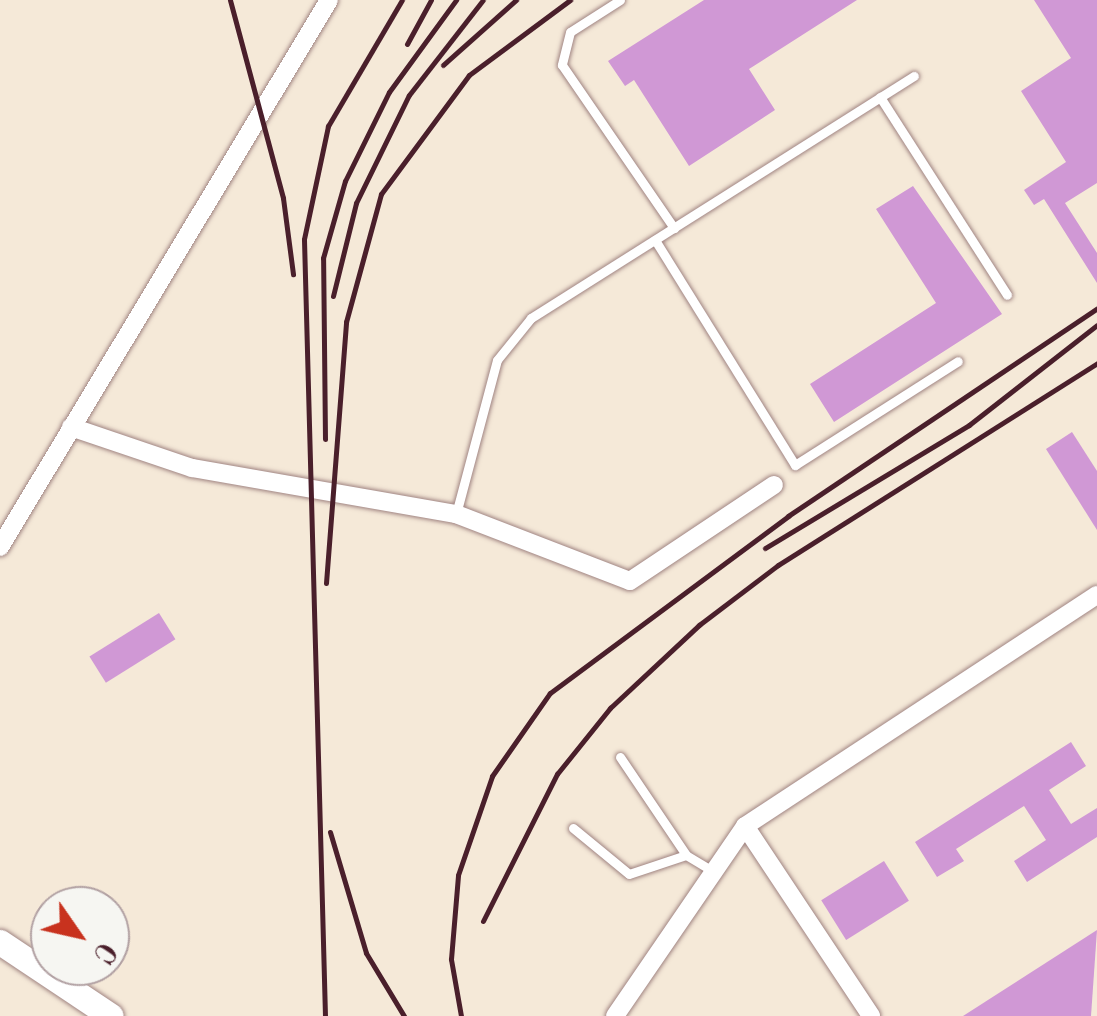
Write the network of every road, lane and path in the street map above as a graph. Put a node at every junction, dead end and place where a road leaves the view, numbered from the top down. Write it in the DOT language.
graph roads {
  1 [pos="329,0"];
  2 [pos="620,0"];
  3 [pos="914,76"];
  4 [pos="880,97"];
  5 [pos="674,228"];
  6 [pos="655,240"];
  7 [pos="1007,295"];
  8 [pos="958,360"];
  9 [pos="71,427"];
  10 [pos="774,484"];
  11 [pos="456,514"];
  12 [pos="0,548"];
  13 [pos="1097,595"];
  14 [pos="620,757"];
  15 [pos="745,826"];
  16 [pos="574,828"];
  17 [pos="686,855"];
  18 [pos="714,872"];
  19 [pos="0,942"];
  20 [pos="111,1016"];
  21 [pos="615,1016"];
  22 [pos="871,1016"];
  1 -- 9 [label="street"];
  2 -- 5 [label="lane"];
  3 -- 4 [label="lane"];
  4 -- 5 [label="lane"];
  4 -- 7 [label="lane"];
  5 -- 6 [label="lane"];
  6 -- 8 [label="lane"];
  6 -- 11 [label="lane"];
  9 -- 11 [label="street"];
  9 -- 12 [label="street"];
  10 -- 11 [label="street"];
  13 -- 15 [label="street"];
  14 -- 17 [label="lane"];
  15 -- 18 [label="street"];
  15 -- 22 [label="street"];
  16 -- 17 [label="lane"];
  17 -- 18 [label="lane"];
  18 -- 21 [label="street"];
  19 -- 20 [label="street"];
}
